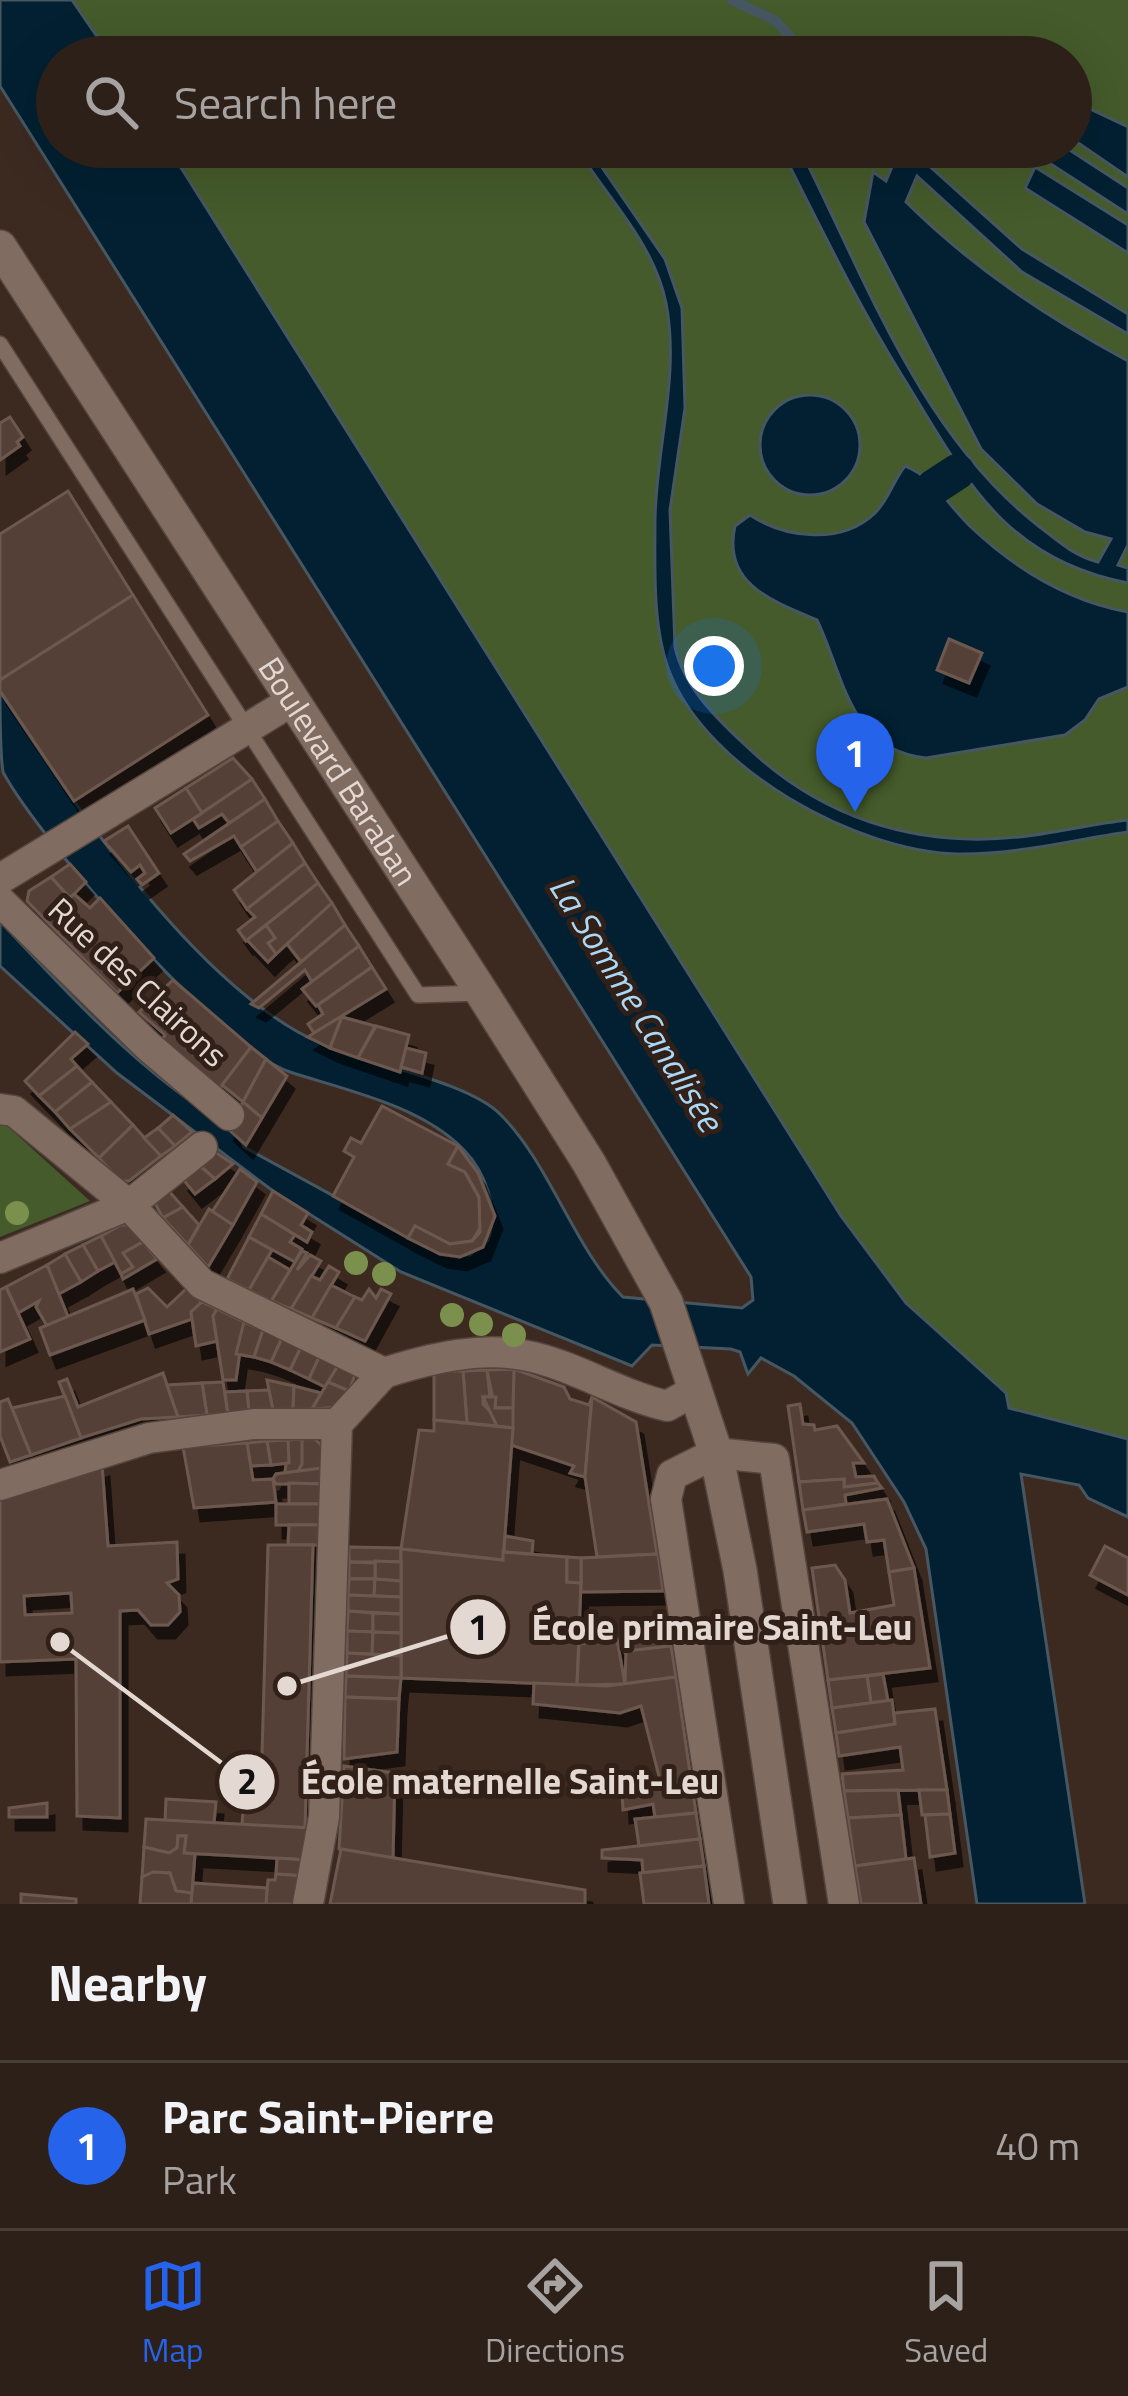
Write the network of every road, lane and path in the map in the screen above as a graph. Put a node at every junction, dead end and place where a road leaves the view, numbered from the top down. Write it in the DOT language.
graph roads {
  1 [pos="0,247"];
  2 [pos="0,344"];
  3 [pos="292,701"];
  4 [pos="246,730"];
  5 [pos="1,886"];
  6 [pos="482,993"];
  7 [pos="0,1109"];
  8 [pos="229,1114"];
  9 [pos="202,1147"];
  10 [pos="129,1205"];
  11 [pos="0,1258"];
  12 [pos="384,1373"];
  13 [pos="696,1390"];
  14 [pos="338,1424"];
  15 [pos="716,1453"];
  16 [pos="0,1485"];
  17 [pos="308,1904"];
  18 [pos="729,1904"];
  19 [pos="790,1904"];
  20 [pos="844,1904"];
  1 -- 3 [label="street, Boulevard Baraban"];
  2 -- 4 [label="lane"];
  3 -- 4 [label="street"];
  3 -- 6 [label="street, Boulevard Baraban"];
  4 -- 5 [label="street"];
  4 -- 6 [label="lane"];
  5 -- 8 [label="street, Rue des Clairons"];
  6 -- 13 [label="street, Boulevard Baraban"];
  7 -- 10 [label="street"];
  9 -- 10 [label="street"];
  10 -- 11 [label="street"];
  10 -- 12 [label="street"];
  12 -- 13 [label="street"];
  12 -- 14 [label="street"];
  13 -- 15 [label="street, Boulevard Baraban"];
  14 -- 16 [label="street"];
  14 -- 17 [label="street"];
  15 -- 18 [label="street"];
  15 -- 19 [label="street, Boulevard Baraban"];
  15 -- 20 [label="street"];
}
